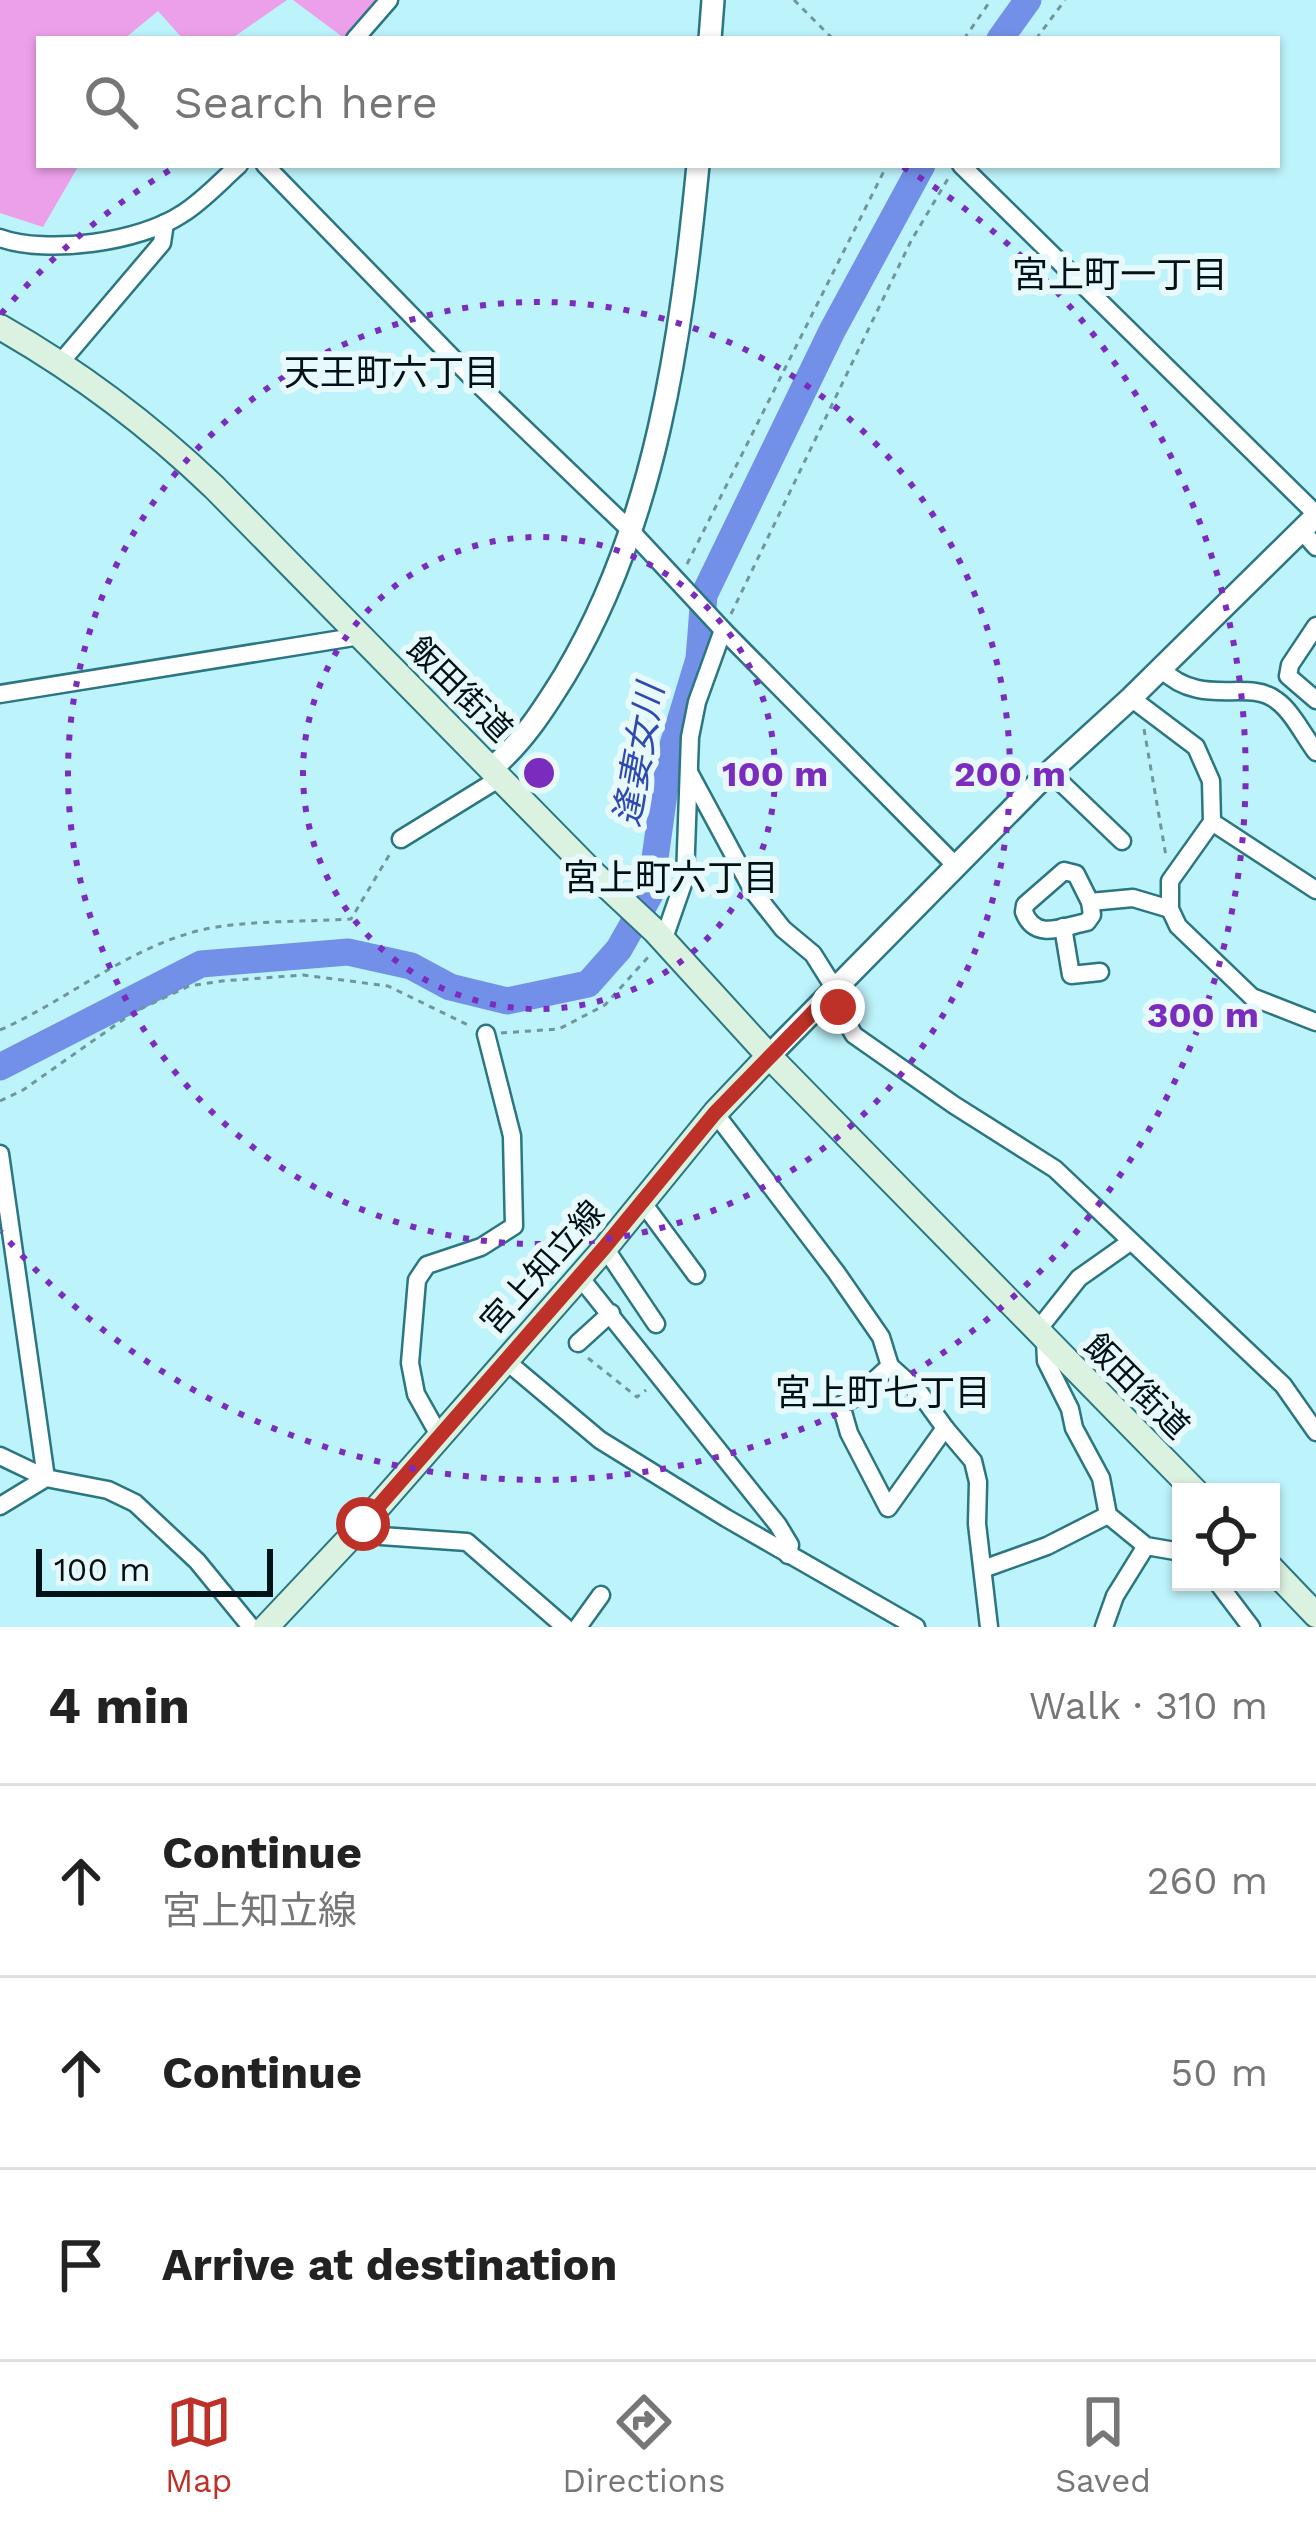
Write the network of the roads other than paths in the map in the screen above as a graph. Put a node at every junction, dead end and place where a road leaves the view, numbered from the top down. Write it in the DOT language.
graph roads {
  1 [pos="389,0"];
  2 [pos="713,0"];
  3 [pos="359,36"];
  4 [pos="710,36"];
  5 [pos="236,168"];
  6 [pos="269,168"];
  7 [pos="698,168"];
  8 [pos="961,168"];
  9 [pos="165,223"];
  10 [pos="0,238"];
  11 [pos="0,327"];
  12 [pos="61,362"];
  13 [pos="1313,527"];
  14 [pos="629,529"];
  15 [pos="1316,626"];
  16 [pos="721,627"];
  17 [pos="360,636"];
  18 [pos="1161,669"];
  19 [pos="0,694"];
  20 [pos="1131,698"];
  21 [pos="1316,700"];
  22 [pos="1316,752"];
  23 [pos="1050,772"];
  24 [pos="496,773"];
  25 [pos="690,774"];
  26 [pos="1212,822"];
  27 [pos="400,839"];
  28 [pos="1122,841"];
  29 [pos="956,867"];
  30 [pos="1316,890"];
  31 [pos="1090,902"];
  32 [pos="1170,909"];
  33 [pos="1063,927"];
  34 [pos="659,936"];
  35 [pos="1100,972"];
  36 [pos="836,989"];
  37 [pos="1316,1022"];
  38 [pos="486,1034"];
  39 [pos="770,1056"];
  40 [pos="715,1113"];
  41 [pos="0,1154"];
  42 [pos="643,1203"];
  43 [pos="1130,1242"];
  44 [pos="604,1248"];
  45 [pos="697,1275"];
  46 [pos="579,1276"];
  47 [pos="611,1313"];
  48 [pos="656,1324"];
  49 [pos="1041,1335"];
  50 [pos="580,1348"];
  51 [pos="505,1360"];
  52 [pos="890,1366"];
  53 [pos="944,1428"];
  54 [pos="1316,1430"];
  55 [pos="439,1436"];
  56 [pos="0,1456"];
  57 [pos="46,1478"];
  58 [pos="1187,1483"];
  59 [pos="0,1507"];
  60 [pos="1108,1515"];
  61 [pos="363,1524"];
  62 [pos="1146,1546"];
  63 [pos="1172,1550"];
  64 [pos="788,1555"];
  65 [pos="983,1569"];
  66 [pos="1280,1577"];
  67 [pos="1224,1591"];
  68 [pos="601,1595"];
  69 [pos="1316,1615"];
  70 [pos="250,1627"];
  71 [pos="266,1627"];
  72 [pos="565,1627"];
  73 [pos="578,1627"];
  74 [pos="916,1627"];
  75 [pos="989,1627"];
  76 [pos="1104,1627"];
  77 [pos="1251,1627"];
  1 -- 3 [label="street"];
  2 -- 4 [label="street"];
  5 -- 9 [label="street"];
  6 -- 14 [label="street"];
  7 -- 14 [label="street"];
  8 -- 13 [label="street"];
  9 -- 10 [label="street"];
  9 -- 12 [label="street"];
  11 -- 12 [label="main road, 飯田街道"];
  12 -- 17 [label="main road, 飯田街道"];
  13 -- 18 [label="street"];
  14 -- 16 [label="street"];
  14 -- 24 [label="street"];
  15 -- 21 [label="street"];
  16 -- 25 [label="street"];
  16 -- 29 [label="street"];
  17 -- 19 [label="street"];
  17 -- 24 [label="main road, 飯田街道"];
  18 -- 20 [label="street"];
  18 -- 22 [label="street"];
  20 -- 23 [label="street"];
  20 -- 26 [label="street"];
  23 -- 28 [label="street"];
  23 -- 29 [label="street"];
  24 -- 27 [label="street"];
  24 -- 34 [label="main road, 飯田街道"];
  25 -- 34 [label="street"];
  25 -- 36 [label="street"];
  26 -- 30 [label="street"];
  26 -- 32 [label="street"];
  29 -- 36 [label="street"];
  31 -- 32 [label="street"];
  31 -- 33 [label="street"];
  31 -- 33 [label="street"];
  32 -- 37 [label="street"];
  33 -- 35 [label="street"];
  34 -- 39 [label="main road, 飯田街道"];
  36 -- 39 [label="street"];
  36 -- 43 [label="street"];
  38 -- 55 [label="street"];
  39 -- 40 [label="main road, 宮上知立線"];
  39 -- 49 [label="main road, 飯田街道"];
  40 -- 42 [label="main road, 宮上知立線"];
  40 -- 52 [label="street"];
  41 -- 57 [label="street"];
  42 -- 44 [label="main road, 宮上知立線"];
  42 -- 45 [label="street"];
  43 -- 49 [label="street"];
  43 -- 54 [label="street"];
  44 -- 46 [label="main road, 宮上知立線"];
  44 -- 48 [label="street"];
  46 -- 47 [label="street"];
  46 -- 51 [label="main road, 宮上知立線"];
  47 -- 50 [label="street"];
  47 -- 64 [label="street"];
  49 -- 58 [label="main road, 飯田街道"];
  49 -- 60 [label="street"];
  51 -- 55 [label="main road, 宮上知立線"];
  51 -- 64 [label="street"];
  52 -- 53 [label="street"];
  52 -- 53 [label="street"];
  53 -- 65 [label="street"];
  55 -- 61 [label="main road, 宮上知立線"];
  56 -- 57 [label="street"];
  57 -- 59 [label="street"];
  57 -- 70 [label="street"];
  60 -- 62 [label="street"];
  60 -- 65 [label="street"];
  61 -- 71 [label="main road, 宮上知立線"];
  61 -- 72 [label="street"];
  62 -- 63 [label="street"];
  62 -- 76 [label="street"];
  64 -- 74 [label="street"];
  65 -- 75 [label="street"];
  66 -- 69 [label="main road"];
  67 -- 77 [label="street"];
  68 -- 73 [label="street"];
}
